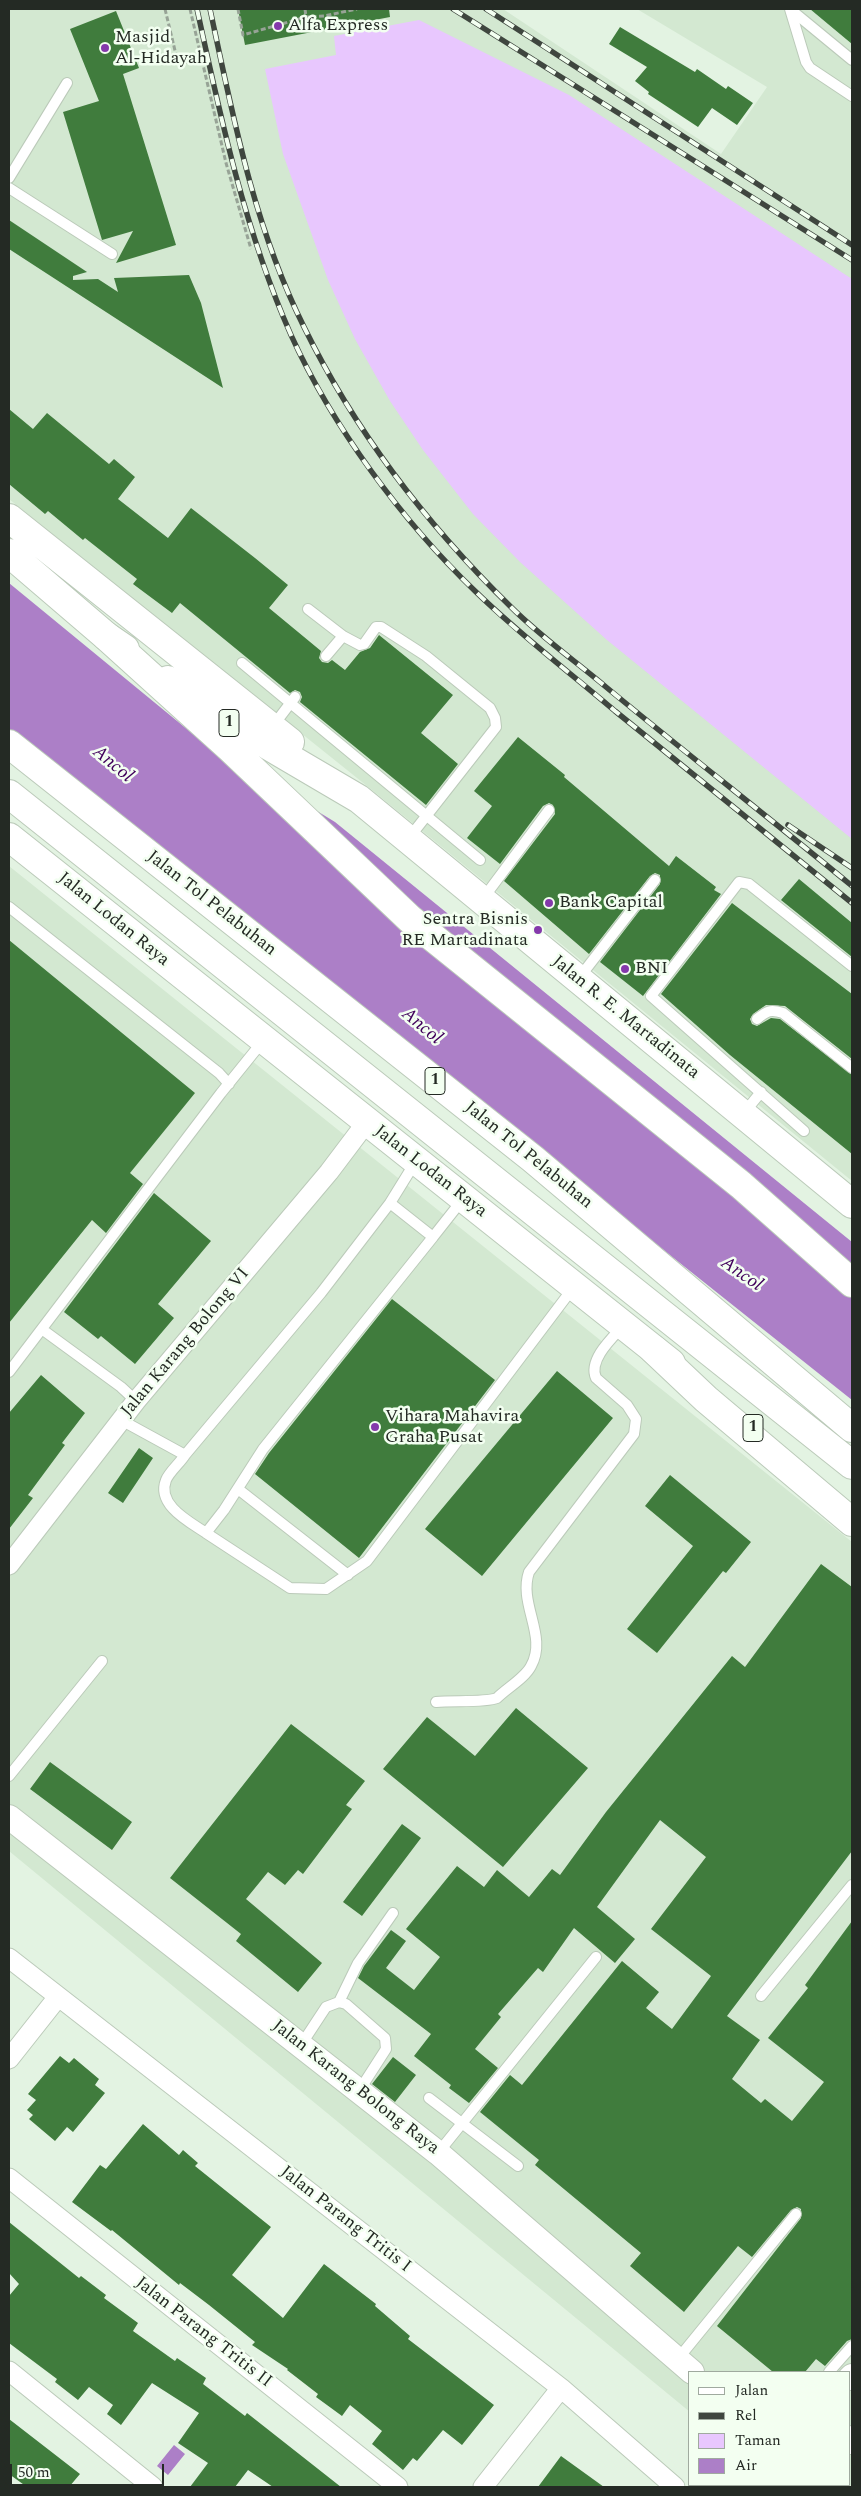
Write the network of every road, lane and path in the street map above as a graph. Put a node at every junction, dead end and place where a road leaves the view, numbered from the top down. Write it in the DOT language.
graph roads {
  1 [pos="166,9"];
  2 [pos="190,9"];
  3 [pos="238,9"];
  4 [pos="305,9"];
  5 [pos="357,9"];
  6 [pos="790,9"];
  7 [pos="306,17"];
  8 [pos="852,60"];
  9 [pos="202,61"];
  10 [pos="66,83"];
  11 [pos="852,96"];
  12 [pos="9,178"];
  13 [pos="9,188"];
  14 [pos="251,249"];
  15 [pos="112,254"];
  16 [pos="9,518"];
  17 [pos="9,553"];
  18 [pos="308,609"];
  19 [pos="106,636"];
  20 [pos="343,636"];
  21 [pos="326,656"];
  22 [pos="242,663"];
  23 [pos="293,700"];
  24 [pos="272,727"];
  25 [pos="9,744"];
  26 [pos="9,794"];
  27 [pos="359,799"];
  28 [pos="549,810"];
  29 [pos="427,817"];
  30 [pos="9,837"];
  31 [pos="408,839"];
  32 [pos="480,860"];
  33 [pos="655,880"];
  34 [pos="482,901"];
  35 [pos="9,907"];
  36 [pos="852,966"];
  37 [pos="578,979"];
  38 [pos="757,1020"];
  39 [pos="264,1041"];
  40 [pos="852,1068"];
  41 [pos="229,1084"];
  42 [pos="760,1092"];
  43 [pos="743,1115"];
  44 [pos="366,1123"];
  45 [pos="804,1131"];
  46 [pos="416,1161"];
  47 [pos="464,1199"];
  48 [pos="390,1203"];
  49 [pos="852,1204"];
  50 [pos="433,1236"];
  51 [pos="852,1283"];
  52 [pos="575,1285"];
  53 [pos="624,1324"];
  54 [pos="43,1330"];
  55 [pos="653,1349"];
  56 [pos="9,1372"];
  57 [pos="136,1401"];
  58 [pos="121,1420"];
  59 [pos="852,1428"];
  60 [pos="186,1455"];
  61 [pos="852,1465"];
  62 [pos="238,1489"];
  63 [pos="852,1506"];
  64 [pos="852,1522"];
  65 [pos="206,1533"];
  66 [pos="9,1565"];
  67 [pos="348,1575"];
  68 [pos="102,1661"];
  69 [pos="436,1702"];
  70 [pos="9,1776"];
  71 [pos="9,1816"];
  72 [pos="852,1885"];
  73 [pos="393,1914"];
  74 [pos="596,1957"];
  75 [pos="9,1958"];
  76 [pos="58,1996"];
  77 [pos="762,1996"];
  78 [pos="339,2002"];
  79 [pos="301,2046"];
  80 [pos="9,2059"];
  81 [pos="359,2091"];
  82 [pos="429,2098"];
  83 [pos="462,2123"];
  84 [pos="438,2153"];
  85 [pos="518,2166"];
  86 [pos="9,2178"];
  87 [pos="796,2214"];
  88 [pos="852,2346"];
  89 [pos="685,2366"];
  90 [pos="9,2371"];
  91 [pos="829,2371"];
  92 [pos="561,2388"];
  93 [pos="154,2487"];
  94 [pos="398,2487"];
  95 [pos="483,2487"];
  96 [pos="675,2487"];
  1 -- 9 [label="path"];
  2 -- 9 [label="path"];
  3 -- 7 [label="path"];
  4 -- 7 [label="path"];
  5 -- 7 [label="path"];
  6 -- 8 [label="lane"];
  6 -- 11 [label="lane"];
  9 -- 14 [label="path"];
  10 -- 12 [label="lane"];
  13 -- 15 [label="lane"];
  16 -- 24 [label="highway"];
  17 -- 19 [label="highway, Jalan R. E. Martadinata / 1"];
  18 -- 20 [label="lane"];
  19 -- 27 [label="highway, Jalan R. E. Martadinata / 1"];
  19 -- 51 [label="highway"];
  20 -- 21 [label="lane"];
  20 -- 29 [label="lane"];
  22 -- 23 [label="lane"];
  23 -- 24 [label="lane"];
  23 -- 29 [label="lane"];
  24 -- 27 [label="highway"];
  25 -- 59 [label="highway, Jalan Tol Pelabuhan / 1"];
  26 -- 61 [label="highway, 1"];
  27 -- 31 [label="highway, Jalan R. E. Martadinata / 1"];
  28 -- 34 [label="lane"];
  29 -- 31 [label="lane"];
  29 -- 32 [label="lane"];
  30 -- 39 [label="highway, Jalan Lodan Raya / 1"];
  31 -- 34 [label="highway, Jalan R. E. Martadinata / 1"];
  33 -- 37 [label="lane"];
  34 -- 37 [label="highway, Jalan R. E. Martadinata / 1"];
  35 -- 41 [label="lane"];
  36 -- 42 [label="lane"];
  37 -- 43 [label="highway, Jalan R. E. Martadinata / 1"];
  38 -- 40 [label="lane"];
  39 -- 41 [label="lane"];
  39 -- 44 [label="highway, Jalan Lodan Raya / 1"];
  41 -- 54 [label="lane"];
  42 -- 43 [label="lane"];
  42 -- 45 [label="lane"];
  43 -- 49 [label="highway, Jalan R. E. Martadinata / 1"];
  44 -- 46 [label="highway, Jalan Lodan Raya / 1"];
  44 -- 57 [label="street, Jalan Karang Bolong VI"];
  46 -- 47 [label="highway, Jalan Lodan Raya / 1"];
  46 -- 48 [label="lane"];
  47 -- 50 [label="lane"];
  47 -- 52 [label="highway, Jalan Lodan Raya / 1"];
  48 -- 50 [label="lane"];
  48 -- 60 [label="lane"];
  50 -- 62 [label="lane"];
  52 -- 53 [label="highway, Jalan Lodan Raya / 1"];
  52 -- 67 [label="lane"];
  53 -- 55 [label="highway, Jalan Lodan Raya / 1"];
  53 -- 69 [label="lane"];
  54 -- 56 [label="lane"];
  54 -- 57 [label="lane"];
  55 -- 63 [label="highway, Jalan Lodan Raya / 1"];
  55 -- 64 [label="highway"];
  57 -- 58 [label="street, Jalan Karang Bolong VI"];
  58 -- 60 [label="lane"];
  58 -- 66 [label="street, Jalan Karang Bolong VI"];
  60 -- 65 [label="lane"];
  62 -- 65 [label="lane"];
  62 -- 67 [label="lane"];
  65 -- 67 [label="lane"];
  68 -- 70 [label="lane"];
  71 -- 79 [label="street, Jalan Karang Bolong Raya"];
  72 -- 77 [label="lane"];
  73 -- 78 [label="lane"];
  74 -- 83 [label="lane"];
  75 -- 76 [label="street, Jalan Parang Tritis I"];
  76 -- 80 [label="street"];
  76 -- 92 [label="street, Jalan Parang Tritis I"];
  78 -- 79 [label="lane"];
  78 -- 81 [label="lane"];
  79 -- 81 [label="street, Jalan Karang Bolong Raya"];
  81 -- 84 [label="street, Jalan Karang Bolong Raya"];
  82 -- 83 [label="lane"];
  83 -- 84 [label="lane"];
  83 -- 85 [label="lane"];
  84 -- 89 [label="street, Jalan Karang Bolong Raya"];
  86 -- 94 [label="street, Jalan Parang Tritis II"];
  87 -- 89 [label="lane"];
  88 -- 91 [label="lane"];
  90 -- 93 [label="street"];
  92 -- 95 [label="street"];
  92 -- 96 [label="street, Jalan Parang Tritis I"];
}
